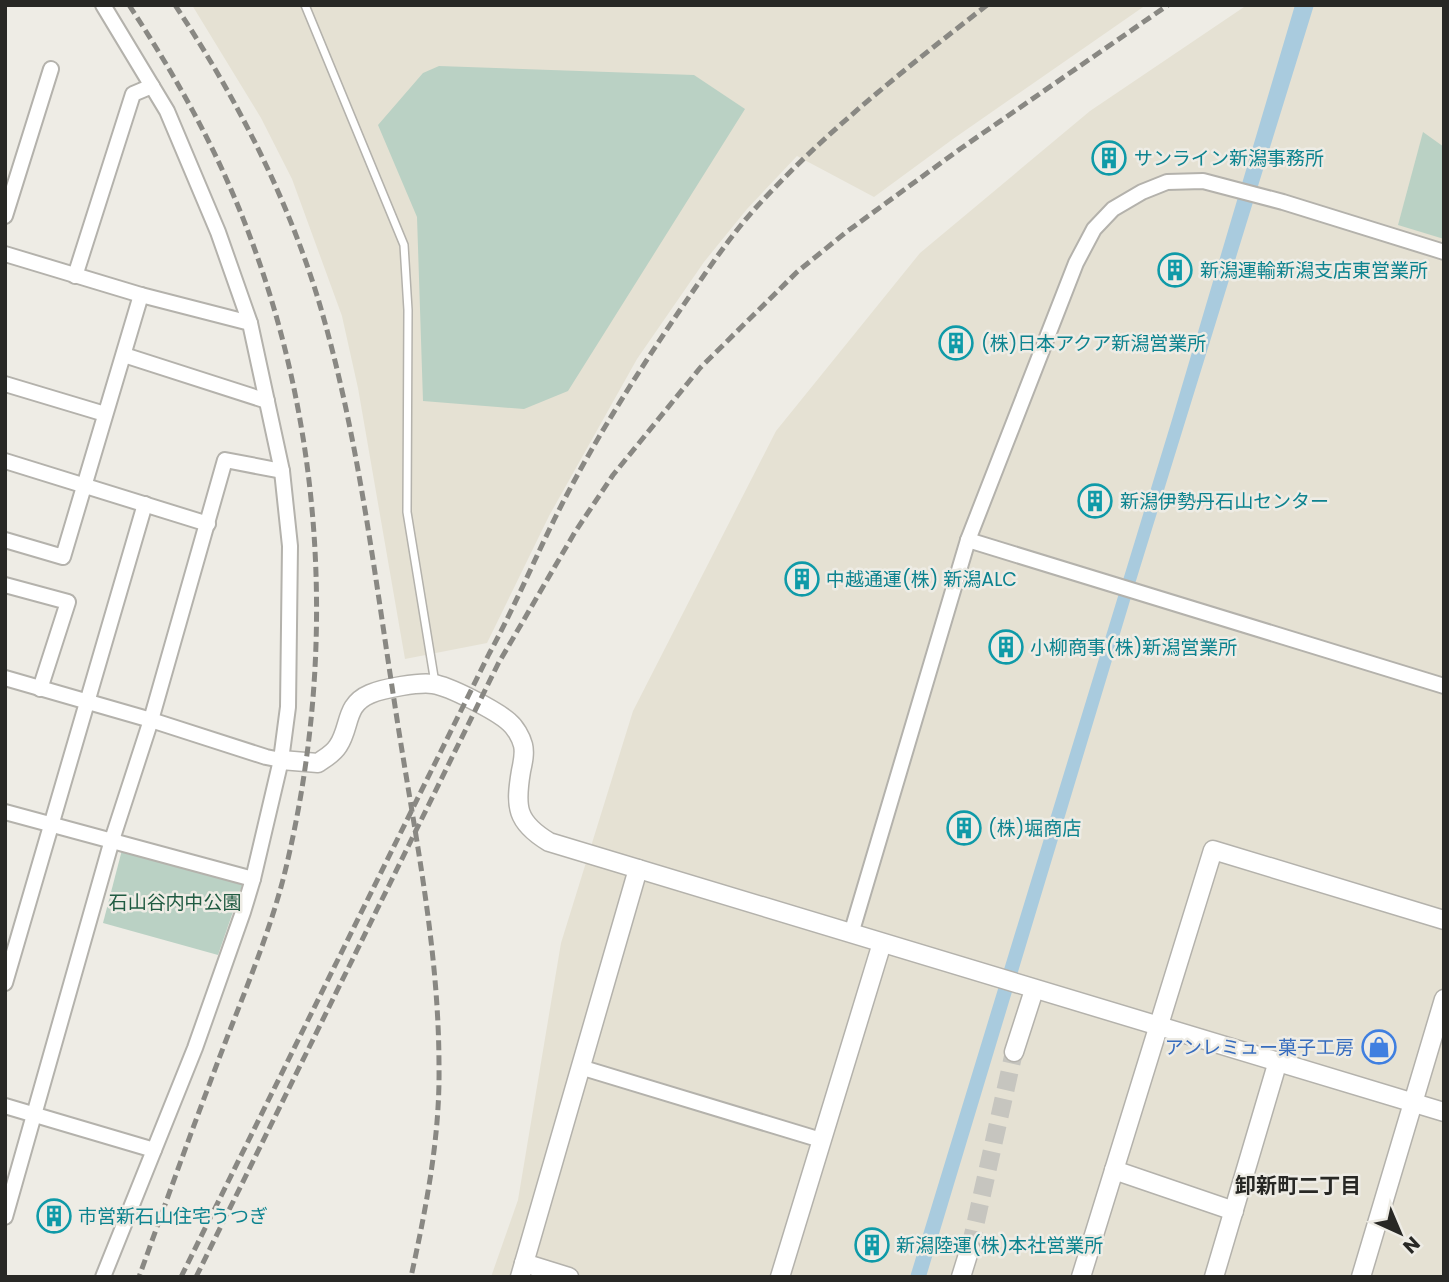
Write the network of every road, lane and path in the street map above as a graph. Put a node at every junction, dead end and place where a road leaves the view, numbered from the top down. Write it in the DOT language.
graph roads {
  1 [pos="103,5"];
  2 [pos="305,5"];
  3 [pos="51,69"];
  4 [pos="152,86"];
  5 [pos="5,216"];
  6 [pos="1444,252"];
  7 [pos="5,254"];
  8 [pos="75,276"];
  9 [pos="141,295"];
  10 [pos="250,323"];
  11 [pos="124,355"];
  12 [pos="5,384"];
  13 [pos="267,401"];
  14 [pos="105,414"];
  15 [pos="5,461"];
  16 [pos="282,471"];
  17 [pos="84,485"];
  18 [pos="145,504"];
  19 [pos="208,524"];
  20 [pos="5,540"];
  21 [pos="968,540"];
  22 [pos="5,585"];
  23 [pos="5,678"];
  24 [pos="435,684"];
  25 [pos="1444,686"];
  26 [pos="40,689"];
  27 [pos="87,703"];
  28 [pos="151,720"];
  29 [pos="281,760"];
  30 [pos="5,812"];
  31 [pos="52,824"];
  32 [pos="112,840"];
  33 [pos="638,869"];
  34 [pos="253,879"];
  35 [pos="1444,920"];
  36 [pos="851,934"];
  37 [pos="882,943"];
  38 [pos="5,982"];
  39 [pos="1034,990"];
  40 [pos="1444,999"];
  41 [pos="1158,1027"];
  42 [pos="1014,1052"];
  43 [pos="1278,1061"];
  44 [pos="580,1066"];
  45 [pos="1412,1103"];
  46 [pos="5,1106"];
  47 [pos="1444,1112"];
  48 [pos="34,1115"];
  49 [pos="821,1140"];
  50 [pos="154,1150"];
  51 [pos="1114,1170"];
  52 [pos="1234,1211"];
  53 [pos="5,1217"];
  54 [pos="970,1248"];
  55 [pos="522,1270"];
  56 [pos="103,1277"];
  57 [pos="569,1277"];
  58 [pos="780,1277"];
  59 [pos="961,1277"];
  60 [pos="1081,1277"];
  61 [pos="1214,1277"];
  62 [pos="1361,1277"];
  1 -- 4 [label="street"];
  2 -- 24 [label="lane"];
  3 -- 5 [label="street"];
  4 -- 8 [label="street"];
  4 -- 10 [label="street"];
  6 -- 21 [label="street"];
  7 -- 8 [label="street"];
  8 -- 9 [label="street"];
  9 -- 10 [label="street"];
  9 -- 11 [label="street"];
  10 -- 13 [label="street"];
  11 -- 13 [label="street"];
  11 -- 14 [label="street"];
  12 -- 14 [label="street"];
  13 -- 16 [label="street"];
  14 -- 17 [label="street"];
  15 -- 17 [label="street"];
  16 -- 19 [label="street"];
  16 -- 29 [label="street"];
  17 -- 18 [label="street"];
  17 -- 20 [label="street"];
  18 -- 19 [label="street"];
  18 -- 27 [label="street"];
  19 -- 28 [label="street"];
  21 -- 25 [label="street"];
  21 -- 36 [label="street"];
  22 -- 26 [label="street"];
  23 -- 26 [label="street"];
  24 -- 29 [label="street"];
  24 -- 33 [label="street"];
  26 -- 27 [label="street"];
  27 -- 28 [label="street"];
  27 -- 31 [label="street"];
  28 -- 29 [label="street"];
  28 -- 32 [label="street"];
  29 -- 34 [label="street"];
  30 -- 31 [label="street"];
  31 -- 32 [label="street"];
  31 -- 38 [label="street"];
  32 -- 34 [label="street"];
  32 -- 48 [label="street"];
  33 -- 36 [label="street"];
  33 -- 44 [label="street"];
  34 -- 50 [label="street"];
  35 -- 41 [label="street"];
  36 -- 37 [label="street"];
  37 -- 39 [label="street"];
  37 -- 49 [label="street"];
  39 -- 41 [label="street"];
  39 -- 42 [label="street"];
  40 -- 45 [label="street"];
  41 -- 43 [label="street"];
  41 -- 51 [label="street"];
  43 -- 45 [label="street"];
  43 -- 52 [label="street"];
  44 -- 49 [label="street"];
  44 -- 55 [label="street"];
  45 -- 47 [label="street"];
  45 -- 62 [label="street"];
  46 -- 48 [label="street"];
  48 -- 50 [label="street"];
  48 -- 53 [label="street"];
  49 -- 58 [label="street"];
  50 -- 56 [label="street"];
  51 -- 52 [label="street"];
  51 -- 60 [label="street"];
  52 -- 61 [label="street"];
  54 -- 59 [label="street"];
  55 -- 57 [label="street"];
}
